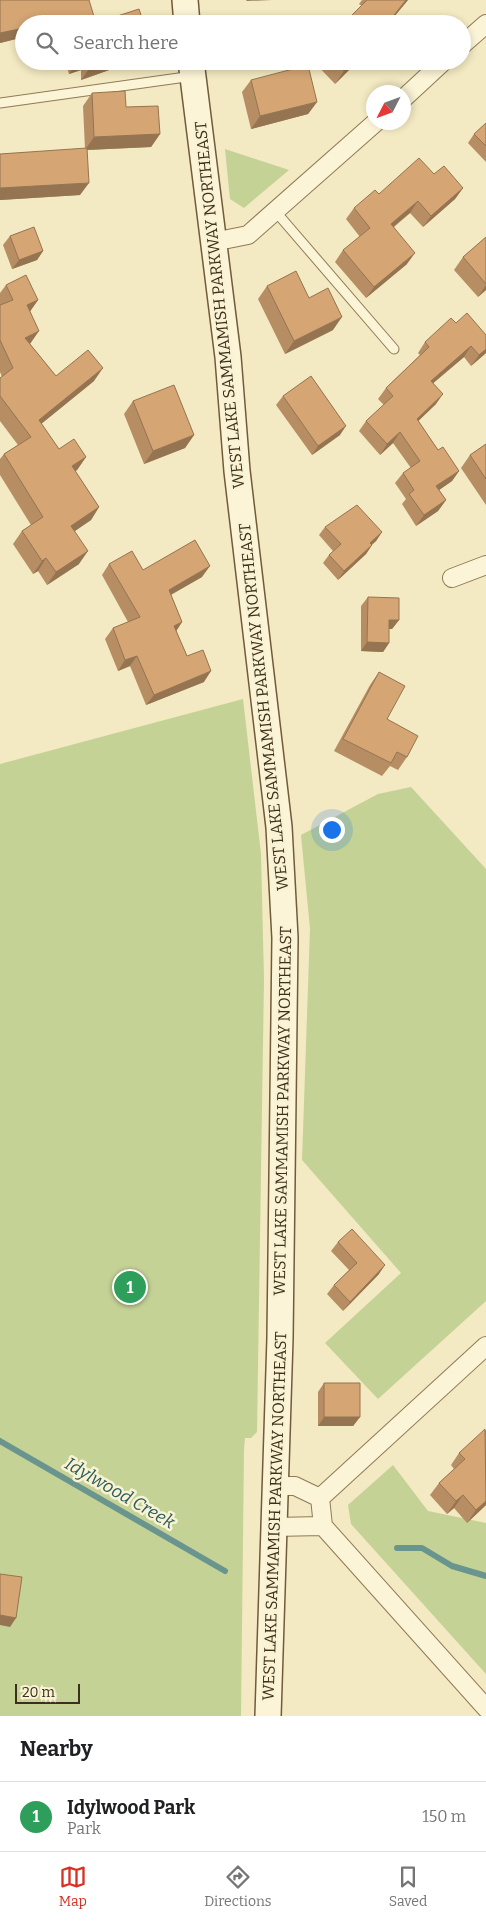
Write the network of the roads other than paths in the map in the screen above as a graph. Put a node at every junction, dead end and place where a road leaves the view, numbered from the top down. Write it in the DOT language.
graph roads {
  1 [pos="185,0"];
  2 [pos="186,15"];
  3 [pos="486,24"];
  4 [pos="471,37"];
  5 [pos="181,70"];
  6 [pos="192,70"];
  7 [pos="434,70"];
  8 [pos="411,92"];
  9 [pos="0,103"];
  10 [pos="367,130"];
  11 [pos="276,212"];
  12 [pos="213,242"];
  13 [pos="394,349"];
  14 [pos="486,565"];
  15 [pos="452,578"];
  16 [pos="486,1346"];
  17 [pos="275,1486"];
  18 [pos="320,1498"];
  19 [pos="323,1526"];
  20 [pos="273,1527"];
  21 [pos="486,1708"];
  22 [pos="268,1716"];
  1 -- 2 [label="main road"];
  3 -- 4 [label="street"];
  5 -- 9 [label="lane"];
  6 -- 12 [label="main road, WEST LAKE SAMMAMISH PARKWAY NORTHEAST"];
  7 -- 8 [label="street"];
  10 -- 11 [label="street"];
  11 -- 12 [label="street"];
  11 -- 13 [label="lane"];
  12 -- 17 [label="main road, WEST LAKE SAMMAMISH PARKWAY NORTHEAST"];
  14 -- 15 [label="street"];
  16 -- 18 [label="street"];
  17 -- 18 [label="street"];
  17 -- 20 [label="main road, WEST LAKE SAMMAMISH PARKWAY NORTHEAST"];
  18 -- 19 [label="street"];
  19 -- 20 [label="street"];
  19 -- 21 [label="street"];
  20 -- 22 [label="main road, WEST LAKE SAMMAMISH PARKWAY NORTHEAST"];
}
